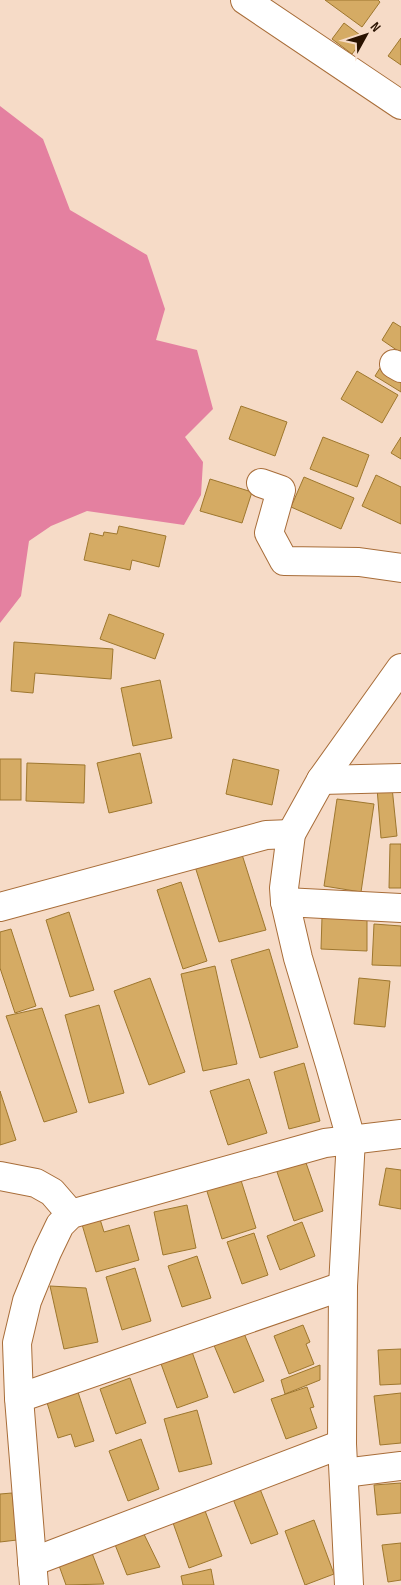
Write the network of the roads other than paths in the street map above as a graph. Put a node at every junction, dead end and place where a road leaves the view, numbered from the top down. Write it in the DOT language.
graph roads {
  1 [pos="245,0"];
  2 [pos="401,105"];
  3 [pos="262,483"];
  4 [pos="401,568"];
  5 [pos="401,668"];
  6 [pos="401,778"];
  7 [pos="320,780"];
  8 [pos="290,834"];
  9 [pos="285,902"];
  10 [pos="0,907"];
  11 [pos="401,908"];
  12 [pos="401,1134"];
  13 [pos="351,1139"];
  14 [pos="0,1176"];
  15 [pos="71,1214"];
  16 [pos="343,1286"];
  17 [pos="19,1398"];
  18 [pos="342,1444"];
  19 [pos="401,1466"];
  20 [pos="344,1473"];
  21 [pos="33,1574"];
  22 [pos="349,1585"];
  1 -- 2 [label="street"];
  3 -- 4 [label="street"];
  5 -- 7 [label="street"];
  6 -- 7 [label="street"];
  7 -- 8 [label="street"];
  8 -- 9 [label="street"];
  8 -- 10 [label="street"];
  9 -- 11 [label="street"];
  9 -- 13 [label="street"];
  12 -- 13 [label="street"];
  13 -- 15 [label="street"];
  13 -- 16 [label="street"];
  14 -- 15 [label="street"];
  15 -- 17 [label="street"];
  16 -- 17 [label="street"];
  16 -- 18 [label="street"];
  17 -- 21 [label="street"];
  18 -- 20 [label="street"];
  18 -- 21 [label="street"];
  19 -- 20 [label="street"];
  20 -- 22 [label="street"];
}
